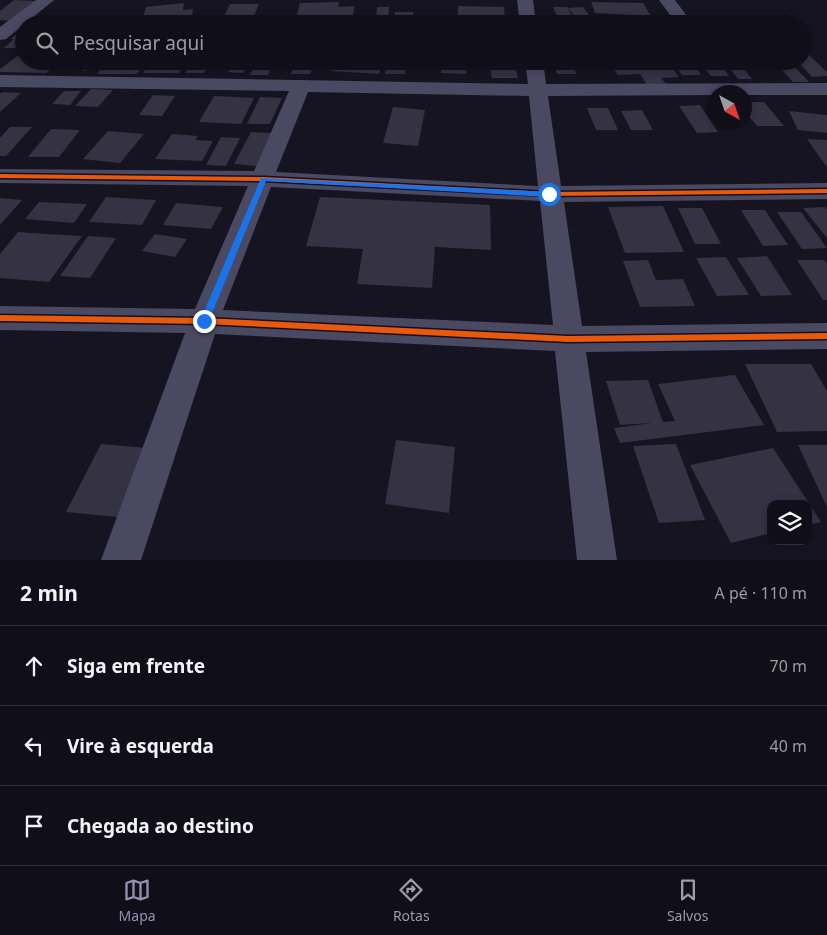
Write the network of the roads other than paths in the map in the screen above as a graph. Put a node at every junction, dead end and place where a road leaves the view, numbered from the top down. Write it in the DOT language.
graph roads {
  1 [pos="46,0"];
  2 [pos="525,0"];
  3 [pos="667,0"];
  4 [pos="26,15"];
  5 [pos="527,15"];
  6 [pos="678,15"];
  7 [pos="15,24"];
  8 [pos="0,35"];
  9 [pos="536,70"];
  10 [pos="0,81"];
  11 [pos="300,87"];
  12 [pos="539,90"];
  13 [pos="827,90"];
  14 [pos="0,176"];
  15 [pos="264,179"];
  16 [pos="827,191"];
  17 [pos="549,194"];
  18 [pos="0,318"];
  19 [pos="204,321"];
  20 [pos="827,336"];
  21 [pos="568,339"];
  22 [pos="121,560"];
  23 [pos="597,560"];
  1 -- 4 [label="street"];
  2 -- 5 [label="street"];
  3 -- 6 [label="street"];
  7 -- 8 [label="street"];
  9 -- 12 [label="street"];
  10 -- 11 [label="street"];
  11 -- 12 [label="street"];
  11 -- 15 [label="street"];
  12 -- 13 [label="street"];
  12 -- 17 [label="street"];
  14 -- 15 [label="street"];
  15 -- 17 [label="street"];
  15 -- 19 [label="street"];
  16 -- 17 [label="street"];
  17 -- 21 [label="street"];
  18 -- 19 [label="street"];
  19 -- 21 [label="street"];
  19 -- 22 [label="street"];
  20 -- 21 [label="street"];
  21 -- 23 [label="street"];
}
